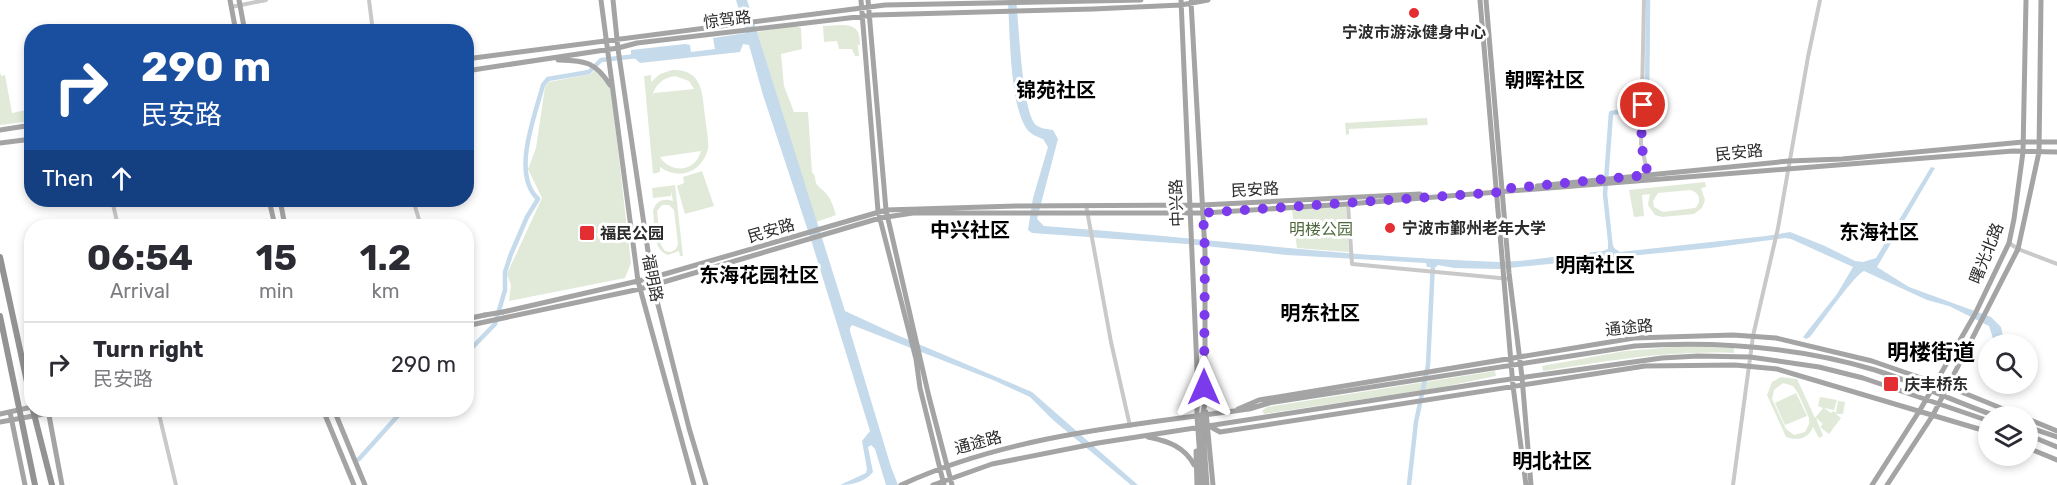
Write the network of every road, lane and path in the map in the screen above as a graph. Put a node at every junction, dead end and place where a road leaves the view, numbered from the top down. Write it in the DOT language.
graph roads {
  1 [pos="230,0"];
  2 [pos="266,0"];
  3 [pos="369,0"];
  4 [pos="601,0"];
  5 [pos="613,0"];
  6 [pos="861,0"];
  7 [pos="1141,0"];
  8 [pos="1208,0"];
  9 [pos="1480,0"];
  10 [pos="1486,0"];
  11 [pos="1644,0"];
  12 [pos="1820,0"];
  13 [pos="2026,0"];
  14 [pos="2041,0"];
  15 [pos="1191,2"];
  16 [pos="239,3"];
  17 [pos="869,3"];
  18 [pos="1181,3"];
  19 [pos="231,7"];
  20 [pos="862,8"];
  21 [pos="870,16"];
  22 [pos="861,17"];
  23 [pos="234,24"];
  24 [pos="243,24"];
  25 [pos="372,24"];
  26 [pos="617,39"];
  27 [pos="605,41"];
  28 [pos="618,49"];
  29 [pos="607,50"];
  30 [pos="474,58"];
  31 [pos="544,60"];
  32 [pos="474,70"];
  33 [pos="612,88"];
  34 [pos="24,126"];
  35 [pos="0,130"];
  36 [pos="24,140"];
  37 [pos="2023,142"];
  38 [pos="2039,142"];
  39 [pos="2057,142"];
  40 [pos="0,144"];
  41 [pos="2023,152"];
  42 [pos="2039,152"];
  43 [pos="2057,152"];
  44 [pos="1788,164"];
  45 [pos="1648,175"];
  46 [pos="1614,181"];
  47 [pos="1498,191"];
  48 [pos="1348,204"];
  49 [pos="1086,205"];
  50 [pos="1190,205"];
  51 [pos="1202,206"];
  52 [pos="886,210"];
  53 [pos="878,211"];
  54 [pos="1087,213"];
  55 [pos="1190,213"];
  56 [pos="1203,213"];
  57 [pos="888,217"];
  58 [pos="880,218"];
  59 [pos="822,232"];
  60 [pos="801,238"];
  61 [pos="2008,243"];
  62 [pos="2018,249"];
  63 [pos="0,257"];
  64 [pos="2057,264"];
  65 [pos="1506,276"];
  66 [pos="651,278"];
  67 [pos="638,281"];
  68 [pos="652,285"];
  69 [pos="640,289"];
  70 [pos="504,315"];
  71 [pos="0,316"];
  72 [pos="474,319"];
  73 [pos="486,319"];
  74 [pos="474,323"];
  75 [pos="1752,336"];
  76 [pos="912,338"];
  77 [pos="1751,347"];
  78 [pos="1750,357"];
  79 [pos="918,359"];
  80 [pos="1520,360"];
  81 [pos="1511,362"];
  82 [pos="1748,366"];
  83 [pos="24,368"];
  84 [pos="1436,373"];
  85 [pos="1522,377"];
  86 [pos="1512,379"];
  87 [pos="1936,382"];
  88 [pos="1523,385"];
  89 [pos="1513,386"];
  90 [pos="1947,386"];
  91 [pos="1931,391"];
  92 [pos="1943,395"];
  93 [pos="1412,399"];
  94 [pos="1926,400"];
  95 [pos="1939,404"];
  96 [pos="1996,406"];
  97 [pos="21,409"];
  98 [pos="1920,410"];
  99 [pos="1978,410"];
  100 [pos="1232,411"];
  101 [pos="5,413"];
  102 [pos="1200,416"];
  103 [pos="1933,416"];
  104 [pos="35,417"];
  105 [pos="49,417"];
  106 [pos="160,417"];
  107 [pos="326,417"];
  108 [pos="337,417"];
  109 [pos="1978,417"];
  110 [pos="22,418"];
  111 [pos="6,421"];
  112 [pos="2038,423"];
  113 [pos="1130,426"];
  114 [pos="1203,428"];
  115 [pos="1978,429"];
  116 [pos="2038,430"];
  117 [pos="2057,431"];
  118 [pos="1144,436"];
  119 [pos="2057,437"];
  120 [pos="2038,439"];
  121 [pos="2057,447"];
  122 [pos="2038,452"];
  123 [pos="2057,460"];
  124 [pos="946,465"];
  125 [pos="940,468"];
  126 [pos="1196,469"];
  127 [pos="353,482"];
  128 [pos="951,482"];
  129 [pos="944,483"];
  130 [pos="62,484"];
  131 [pos="25,485"];
  132 [pos="35,485"];
  133 [pos="52,485"];
  134 [pos="176,485"];
  135 [pos="365,485"];
  136 [pos="694,485"];
  137 [pos="706,485"];
  138 [pos="901,485"];
  139 [pos="933,485"];
  140 [pos="1197,485"];
  141 [pos="1202,485"];
  142 [pos="1207,485"];
  143 [pos="1213,485"];
  144 [pos="1526,485"];
  145 [pos="1531,485"];
  146 [pos="1733,485"];
  147 [pos="1872,485"];
  148 [pos="1887,485"];
  1 -- 19 [label="main road"];
  2 -- 16 [label="street"];
  3 -- 25 [label="street"];
  4 -- 27 [label="main road, 福明路"];
  5 -- 26 [label="main road, 福明路"];
  6 -- 20 [label="main road"];
  7 -- 17 [label="main road, 惊驾路"];
  8 -- 15 [label="main road, 惊驾路"];
  9 -- 47 [label="main road"];
  10 -- 47 [label="main road"];
  11 -- 45 [label="street"];
  12 -- 44 [label="street"];
  13 -- 37 [label="main road, 曙光北路"];
  14 -- 38 [label="main road, 曙光北路"];
  15 -- 18 [label="main road, 惊驾路"];
  15 -- 51 [label="main road, 中兴路"];
  16 -- 19 [label="street"];
  16 -- 24 [label="main road"];
  17 -- 20 [label="main road, 惊驾路"];
  17 -- 21 [label="main road"];
  18 -- 21 [label="main road, 惊驾路"];
  18 -- 50 [label="main road, 中兴路"];
  19 -- 23 [label="main road"];
  20 -- 22 [label="main road"];
  20 -- 26 [label="main road, 惊驾路"];
  21 -- 22 [label="main road, 惊驾路"];
  21 -- 52 [label="main road"];
  22 -- 28 [label="main road, 惊驾路"];
  22 -- 53 [label="main road"];
  26 -- 27 [label="main road, 惊驾路"];
  26 -- 28 [label="main road, 福明路"];
  27 -- 29 [label="main road, 福明路"];
  27 -- 30 [label="main road, 惊驾路"];
  28 -- 29 [label="main road, 惊驾路"];
  28 -- 66 [label="main road, 福明路"];
  29 -- 31 [label="main road, 惊驾路"];
  29 -- 33 [label="main road, 福明路"];
  31 -- 32 [label="main road, 惊驾路"];
  31 -- 33 [label="main road"];
  33 -- 67 [label="main road, 福明路"];
  34 -- 35 [label="main road"];
  36 -- 40 [label="main road"];
  37 -- 38 [label="main road, 民安路"];
  37 -- 41 [label="main road, 曙光北路"];
  37 -- 44 [label="main road, 民安路"];
  38 -- 39 [label="main road, 民安路"];
  38 -- 42 [label="main road, 曙光北路"];
  41 -- 42 [label="main road, 民安路"];
  41 -- 44 [label="main road, 民安路"];
  41 -- 61 [label="main road, 曙光北路"];
  42 -- 43 [label="main road, 民安路"];
  42 -- 62 [label="main road, 曙光北路"];
  44 -- 45 [label="main road, 民安路"];
  44 -- 46 [label="main road, 民安路"];
  44 -- 75 [label="street"];
  45 -- 46 [label="main road, 民安路"];
  46 -- 47 [label="main road, 民安路"];
  47 -- 48 [label="main road, 民安路"];
  47 -- 51 [label="main road, 民安路"];
  47 -- 65 [label="main road"];
  48 -- 56 [label="main road, 民安路"];
  48 -- 65 [label="street"];
  49 -- 50 [label="main road, 民安路"];
  49 -- 52 [label="main road, 民安路"];
  49 -- 54 [label="street"];
  50 -- 51 [label="main road, 民安路"];
  50 -- 55 [label="main road, 中兴路"];
  51 -- 56 [label="main road, 中兴路"];
  52 -- 53 [label="main road, 民安路"];
  52 -- 57 [label="main road"];
  53 -- 58 [label="main road"];
  53 -- 59 [label="main road, 民安路"];
  54 -- 55 [label="main road, 民安路"];
  54 -- 57 [label="main road, 民安路"];
  54 -- 113 [label="street"];
  55 -- 56 [label="main road, 民安路"];
  55 -- 102 [label="main road, 中兴路"];
  56 -- 102 [label="main road, 中兴路"];
  57 -- 58 [label="main road, 民安路"];
  57 -- 76 [label="main road"];
  58 -- 59 [label="main road, 民安路"];
  58 -- 76 [label="main road"];
  59 -- 60 [label="main road, 民安路"];
  60 -- 66 [label="main road, 民安路"];
  60 -- 68 [label="main road, 民安路"];
  61 -- 62 [label="street"];
  61 -- 87 [label="main road, 曙光北路"];
  62 -- 64 [label="street"];
  62 -- 90 [label="main road, 曙光北路"];
  63 -- 83 [label="highway"];
  65 -- 80 [label="main road"];
  65 -- 81 [label="main road"];
  66 -- 67 [label="main road, 民安路"];
  66 -- 68 [label="main road, 福明路"];
  67 -- 69 [label="main road, 福明路"];
  67 -- 70 [label="main road, 民安路"];
  68 -- 69 [label="main road, 民安路"];
  68 -- 137 [label="main road, 福明路"];
  69 -- 70 [label="main road, 民安路"];
  69 -- 136 [label="main road, 福明路"];
  70 -- 73 [label="main road, 民安路, bridge"];
  71 -- 97 [label="highway"];
  72 -- 73 [label="main road, 民安路"];
  73 -- 74 [label="main road, 民安路"];
  75 -- 77 [label="street"];
  75 -- 80 [label="main road, 通途路"];
  75 -- 87 [label="main road, 通途路"];
  76 -- 79 [label="main road"];
  77 -- 78 [label="street"];
  77 -- 80 [label="main road, 通途路"];
  77 -- 91 [label="main road, 通途路"];
  78 -- 82 [label="street"];
  78 -- 85 [label="main road, 通途路"];
  78 -- 94 [label="main road, 通途路"];
  79 -- 124 [label="main road"];
  79 -- 125 [label="main road"];
  80 -- 81 [label="main road, 通途路"];
  80 -- 85 [label="main road"];
  81 -- 84 [label="main road, 通途路"];
  81 -- 86 [label="main road"];
  82 -- 88 [label="main road, 通途路"];
  82 -- 98 [label="main road, 通途路"];
  82 -- 146 [label="street"];
  84 -- 100 [label="main road, 通途路"];
  84 -- 100 [label="main road, 通途路"];
  85 -- 86 [label="main road, 通途路"];
  85 -- 88 [label="main road"];
  86 -- 89 [label="main road"];
  86 -- 93 [label="main road, 通途路"];
  87 -- 90 [label="main road, 通途路"];
  87 -- 91 [label="main road, 曙光北路"];
  88 -- 89 [label="main road, 通途路"];
  88 -- 145 [label="main road"];
  89 -- 93 [label="main road, 通途路"];
  89 -- 144 [label="main road"];
  90 -- 92 [label="main road, 曙光北路"];
  90 -- 96 [label="main road, 通途路"];
  91 -- 92 [label="main road, 通途路"];
  91 -- 94 [label="main road, 曙光北路"];
  92 -- 95 [label="main road, 曙光北路"];
  92 -- 99 [label="main road, 通途路"];
  93 -- 114 [label="main road, 通途路"];
  94 -- 95 [label="main road, 通途路"];
  94 -- 98 [label="main road, 曙光北路"];
  95 -- 103 [label="main road, 曙光北路"];
  95 -- 109 [label="main road, 通途路"];
  97 -- 101 [label="main road"];
  97 -- 110 [label="highway"];
  98 -- 103 [label="main road, 通途路"];
  98 -- 147 [label="main road, 曙光北路"];
  100 -- 102 [label="main road, 通途路"];
  101 -- 111 [label="main road"];
  102 -- 113 [label="main road, 通途路"];
  102 -- 114 [label="main road, 中兴路"];
  102 -- 114 [label="main road, 中兴路"];
  103 -- 115 [label="main road, 通途路"];
  103 -- 148 [label="main road, 曙光北路"];
  104 -- 133 [label="highway"];
  105 -- 130 [label="main road"];
  106 -- 134 [label="street"];
  107 -- 127 [label="main road"];
  108 -- 135 [label="main road"];
  110 -- 111 [label="main road"];
  110 -- 132 [label="highway"];
  111 -- 131 [label="main road"];
  112 -- 117 [label="main road"];
  113 -- 124 [label="main road, 通途路"];
  114 -- 118 [label="main road, 通途路"];
  114 -- 126 [label="main road, 中兴路"];
  114 -- 141 [label="main road, 中兴路"];
  114 -- 142 [label="main road, 中兴路"];
  114 -- 143 [label="main road, 中兴路"];
  116 -- 119 [label="main road"];
  118 -- 126 [label="main road"];
  118 -- 128 [label="main road, 通途路"];
  120 -- 121 [label="main road"];
  122 -- 123 [label="main road"];
  124 -- 125 [label="main road, 通途路"];
  124 -- 128 [label="main road"];
  125 -- 129 [label="main road"];
  125 -- 138 [label="main road, 通途路"];
  126 -- 140 [label="main road, 中兴路"];
  128 -- 129 [label="main road, 通途路"];
  129 -- 139 [label="main road, 通途路"];
}
